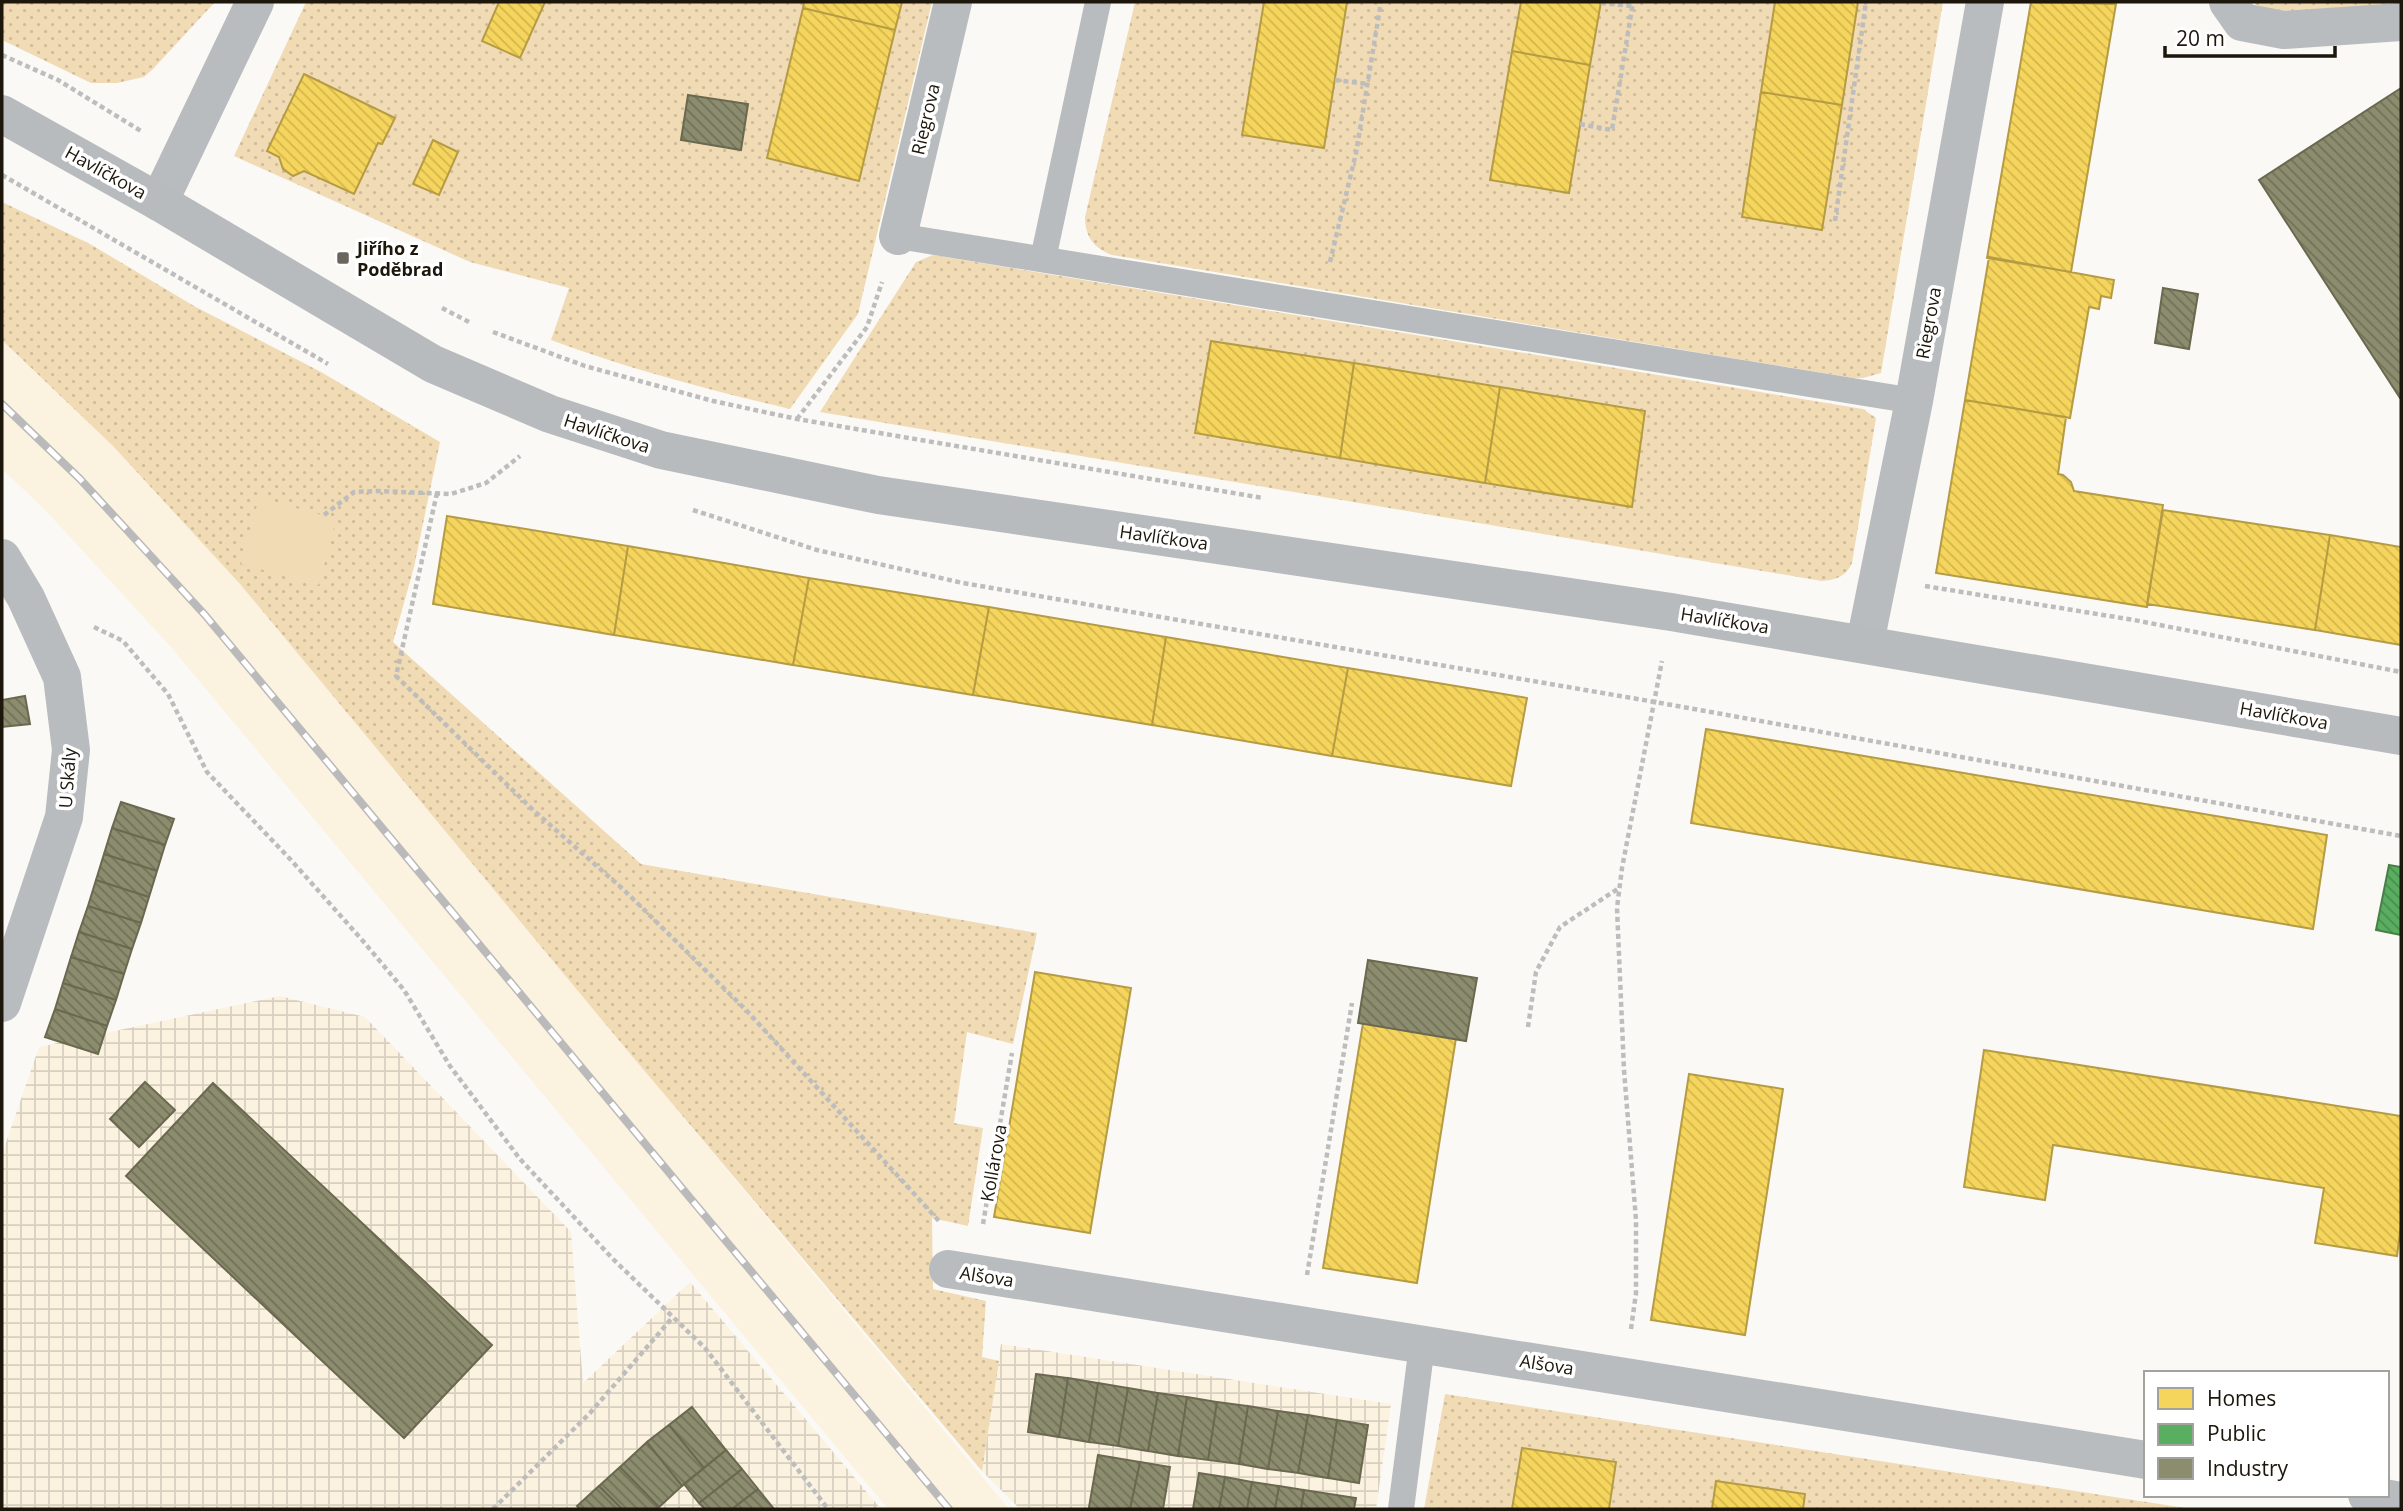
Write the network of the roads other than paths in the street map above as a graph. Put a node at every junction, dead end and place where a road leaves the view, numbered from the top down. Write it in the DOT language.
graph roads {
  1 [pos="254,2"];
  2 [pos="953,2"];
  3 [pos="1098,2"];
  4 [pos="1985,2"];
  5 [pos="2235,12"];
  6 [pos="2401,22"];
  7 [pos="2,114"];
  8 [pos="159,202"];
  9 [pos="898,236"];
  10 [pos="1042,259"];
  11 [pos="1914,401"];
  12 [pos="2,558"];
  13 [pos="1865,643"];
  14 [pos="2401,736"];
  15 [pos="2,1003"];
  16 [pos="961,1271"];
  17 [pos="1422,1345"];
  18 [pos="2144,1460"];
  19 [pos="2378,1497"];
  20 [pos="2401,1501"];
  21 [pos="1401,1509"];
  1 -- 8 [label="street"];
  2 -- 9 [label="street, Riegrova"];
  3 -- 10 [label="lane"];
  4 -- 11 [label="street, Riegrova"];
  5 -- 6 [label="street"];
  7 -- 8 [label="street, Havlíčkova"];
  8 -- 13 [label="street, Havlíčkova"];
  9 -- 10 [label="lane"];
  10 -- 11 [label="lane"];
  11 -- 13 [label="street, Riegrova"];
  12 -- 15 [label="street, U Skály"];
  13 -- 14 [label="street, Havlíčkova"];
  16 -- 17 [label="street, Alšova"];
  17 -- 18 [label="street, Alšova"];
  17 -- 21 [label="lane"];
  19 -- 20 [label="street"];
}
